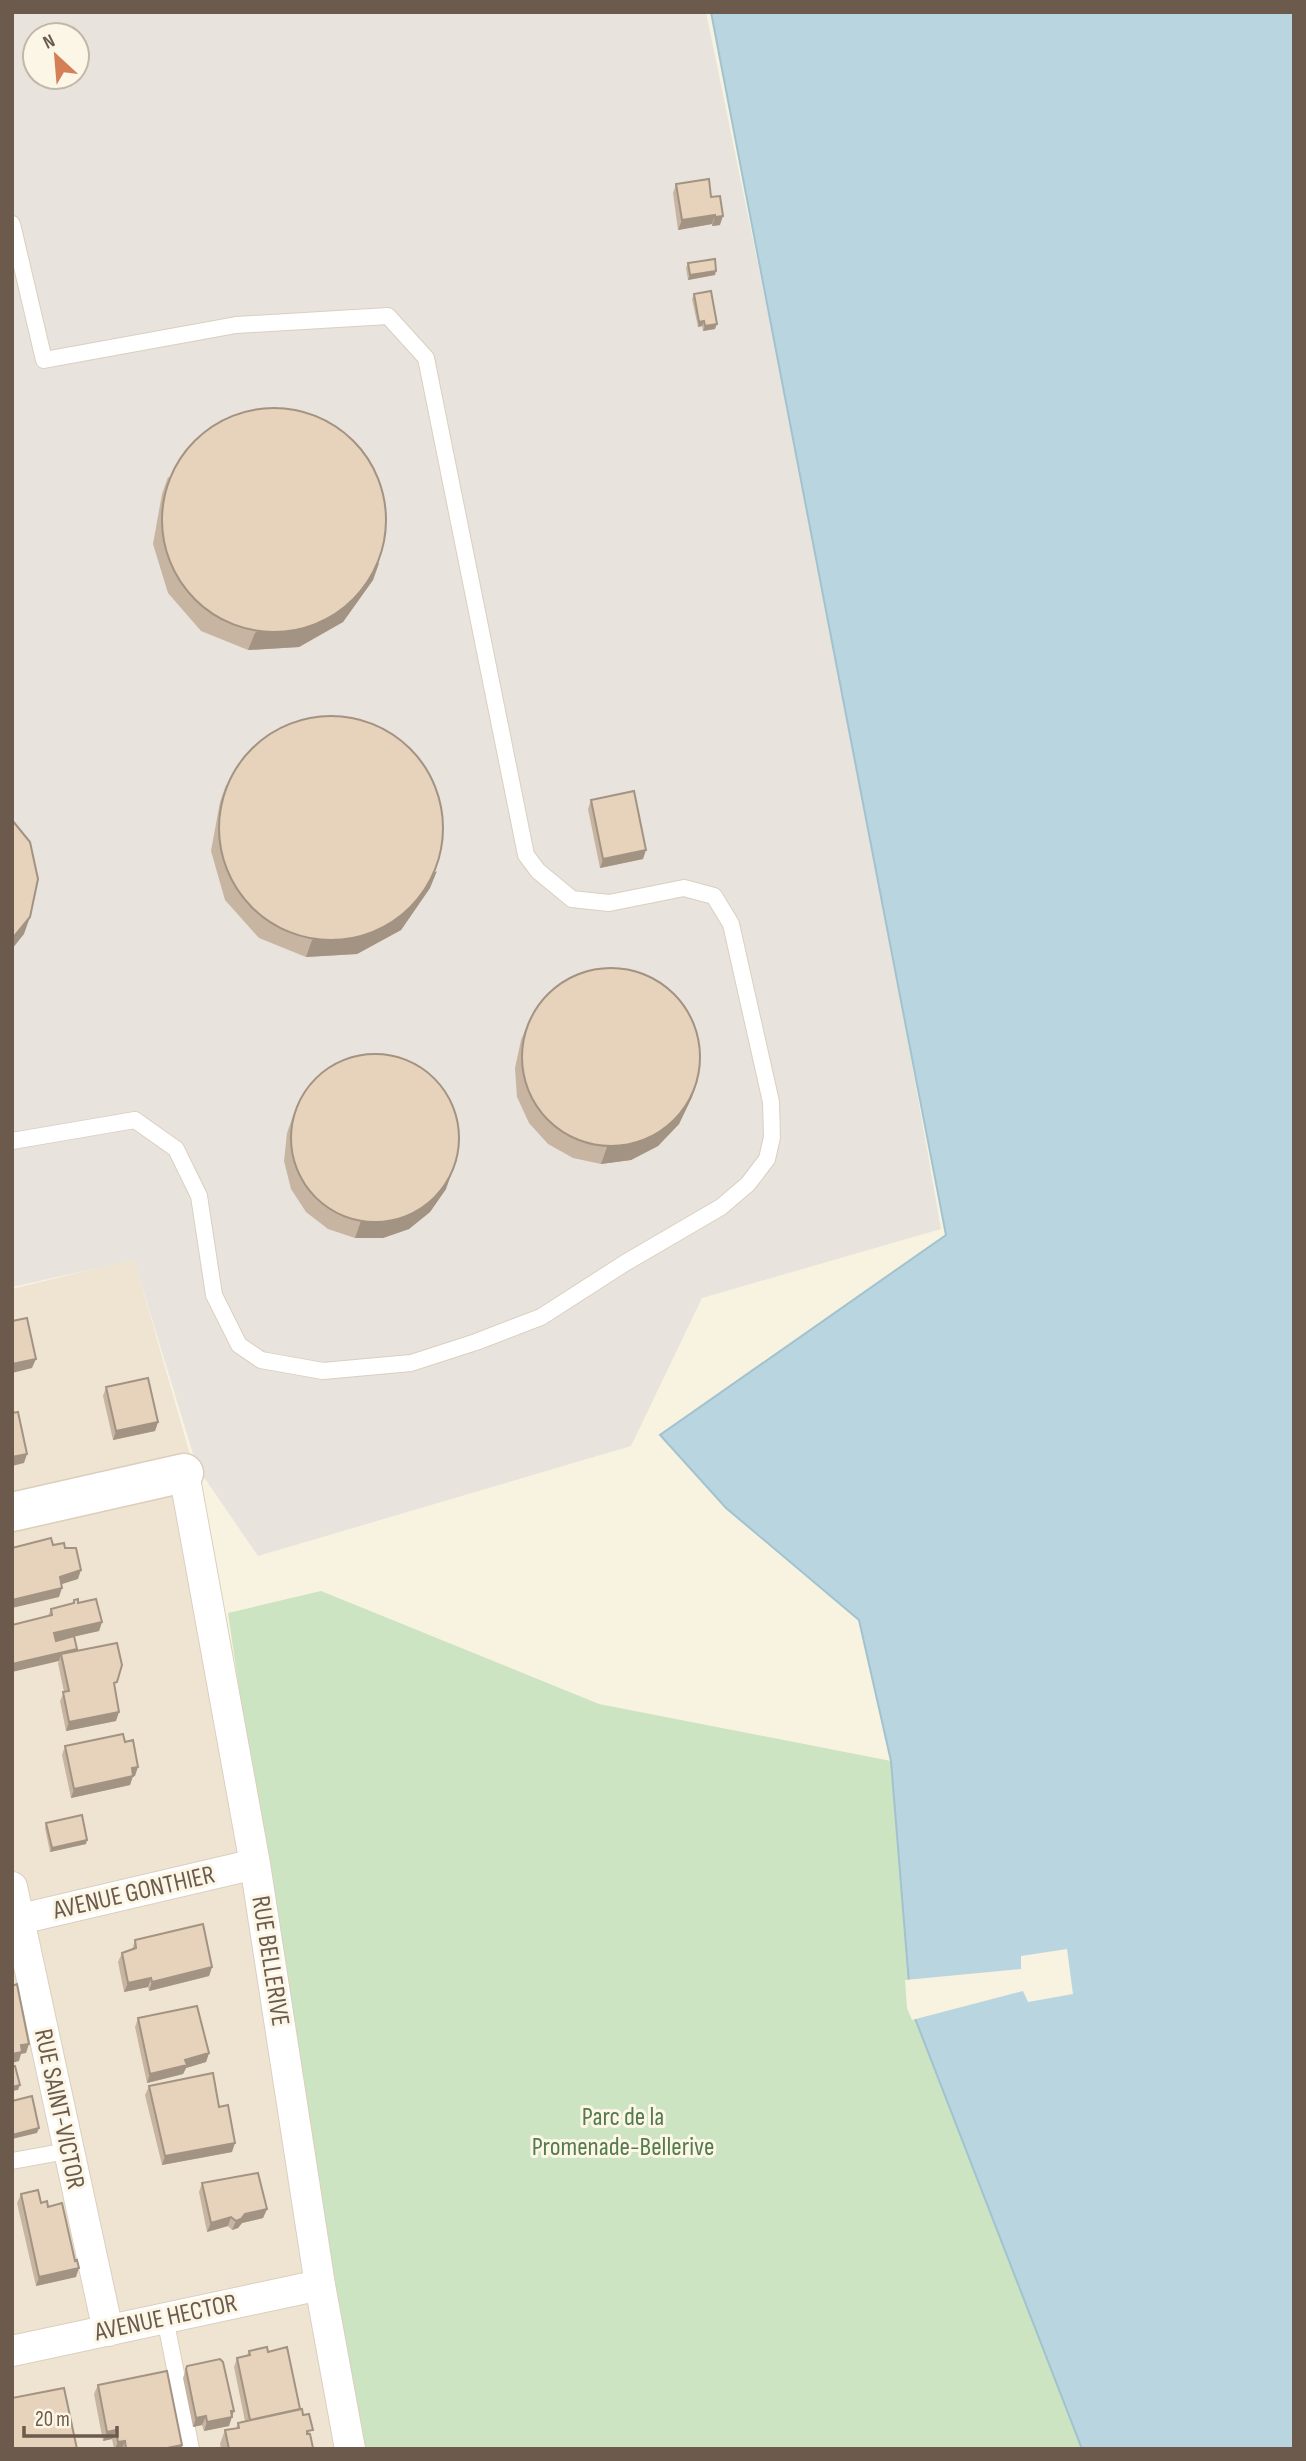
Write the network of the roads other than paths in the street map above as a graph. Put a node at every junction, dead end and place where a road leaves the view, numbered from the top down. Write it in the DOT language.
graph roads {
  1 [pos="12,224"];
  2 [pos="12,1140"];
  3 [pos="184,1473"];
  4 [pos="12,1512"];
  5 [pos="255,1864"];
  6 [pos="12,1887"];
  7 [pos="16,1920"];
  8 [pos="68,2151"];
  9 [pos="12,2161"];
  10 [pos="320,2285"];
  11 [pos="165,2318"];
  12 [pos="107,2331"];
  13 [pos="12,2351"];
  14 [pos="191,2449"];
  15 [pos="350,2449"];
  1 -- 2 [label="lane"];
  3 -- 4 [label="street"];
  3 -- 5 [label="street, RUE BELLERIVE"];
  5 -- 7 [label="street, AVENUE GONTHIER"];
  5 -- 10 [label="street, RUE BELLERIVE"];
  6 -- 7 [label="street, RUE SAINT-VICTOR"];
  7 -- 8 [label="street, RUE SAINT-VICTOR"];
  8 -- 9 [label="lane"];
  8 -- 12 [label="street, RUE SAINT-VICTOR"];
  10 -- 11 [label="street, AVENUE HECTOR"];
  10 -- 15 [label="street, RUE BELLERIVE"];
  11 -- 12 [label="street, AVENUE HECTOR"];
  11 -- 14 [label="lane"];
  12 -- 13 [label="street, AVENUE HECTOR"];
}
